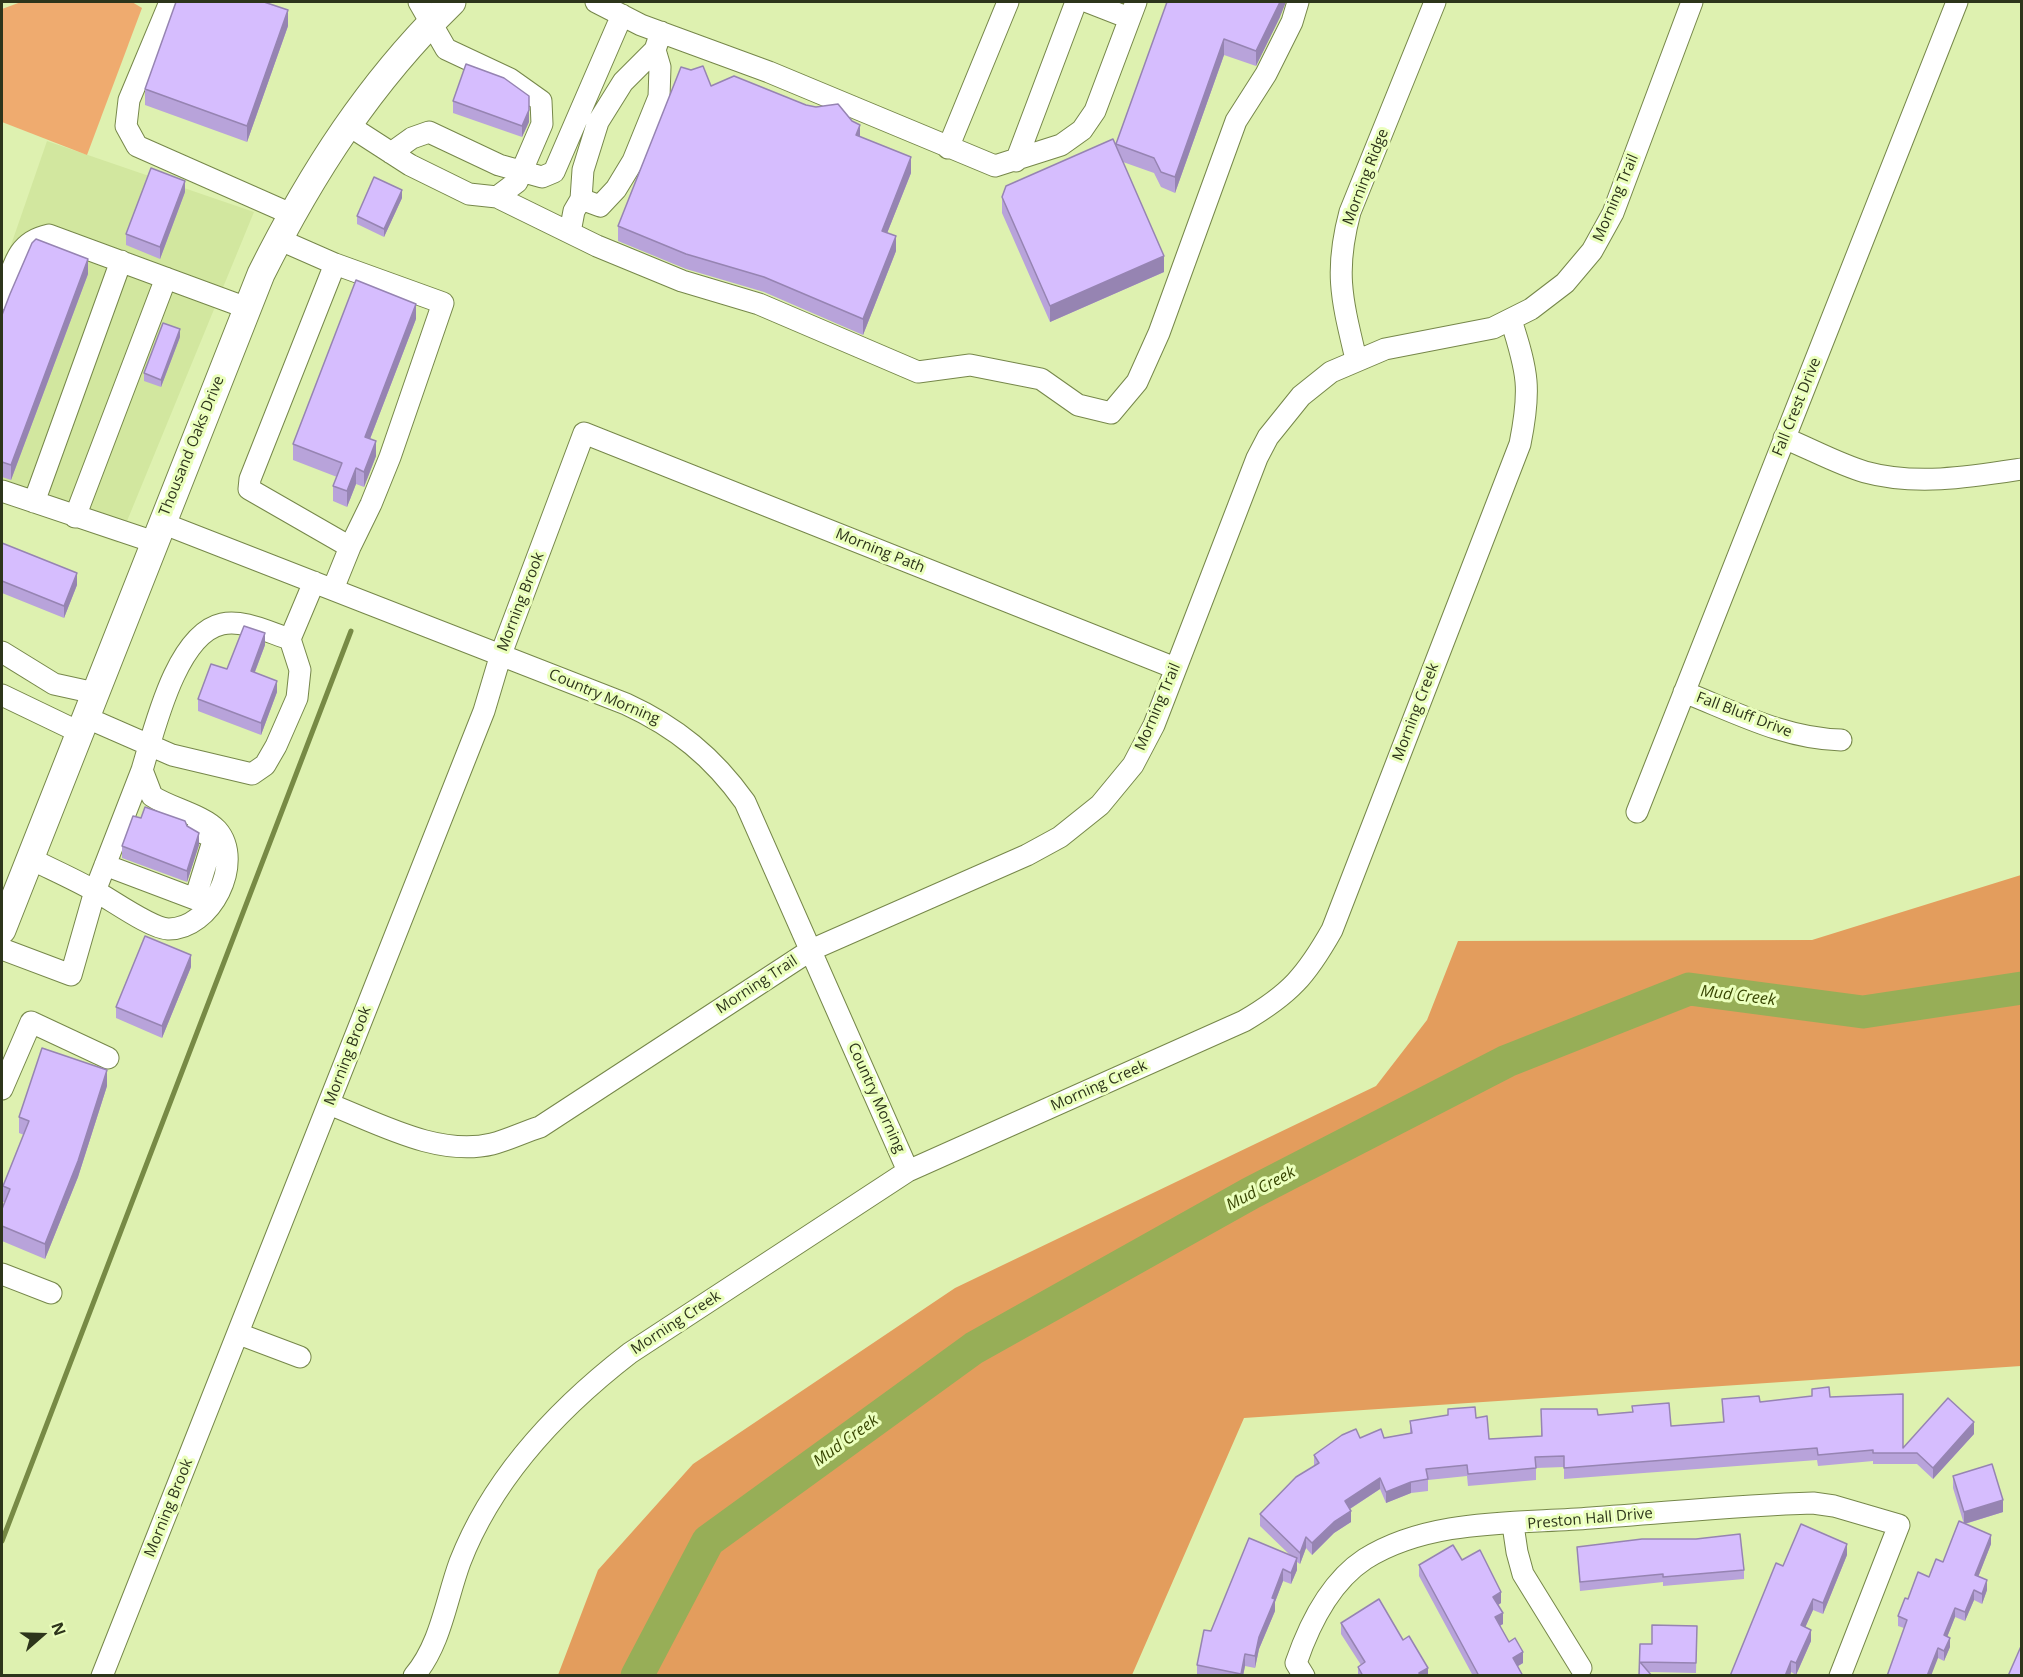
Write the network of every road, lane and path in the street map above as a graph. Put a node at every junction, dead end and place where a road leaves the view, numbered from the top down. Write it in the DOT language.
graph roads {
  1 [pos="170,2"];
  2 [pos="452,2"];
  3 [pos="596,2"];
  4 [pos="1008,2"];
  5 [pos="1076,2"];
  6 [pos="1088,2"];
  7 [pos="1298,2"];
  8 [pos="1436,2"];
  9 [pos="1692,2"];
  10 [pos="1957,2"];
  11 [pos="1133,10"];
  12 [pos="426,11"];
  13 [pos="622,15"];
  14 [pos="658,41"];
  15 [pos="348,125"];
  16 [pos="948,148"];
  17 [pos="391,153"];
  18 [pos="1016,161"];
  19 [pos="522,170"];
  20 [pos="497,197"];
  21 [pos="581,199"];
  22 [pos="291,214"];
  23 [pos="570,232"];
  24 [pos="278,239"];
  25 [pos="121,261"];
  26 [pos="335,264"];
  27 [pos="165,278"];
  28 [pos="2,299"];
  29 [pos="247,308"];
  30 [pos="1511,320"];
  31 [pos="1356,360"];
  32 [pos="584,433"];
  33 [pos="1784,438"];
  34 [pos="2022,469"];
  35 [pos="2,491"];
  36 [pos="34,502"];
  37 [pos="75,517"];
  38 [pos="158,532"];
  39 [pos="350,547"];
  40 [pos="324,586"];
  41 [pos="290,639"];
  42 [pos="2,652"];
  43 [pos="501,654"];
  44 [pos="1175,668"];
  45 [pos="1684,692"];
  46 [pos="2,695"];
  47 [pos="87,714"];
  48 [pos="1841,740"];
  49 [pos="149,746"];
  50 [pos="142,770"];
  51 [pos="152,796"];
  52 [pos="1637,812"];
  53 [pos="30,858"];
  54 [pos="105,865"];
  55 [pos="95,891"];
  56 [pos="2,930"];
  57 [pos="2,949"];
  58 [pos="811,950"];
  59 [pos="108,1058"];
  60 [pos="2,1089"];
  61 [pos="329,1104"];
  62 [pos="908,1171"];
  63 [pos="2,1274"];
  64 [pos="51,1293"];
  65 [pos="239,1334"];
  66 [pos="300,1357"];
  67 [pos="1514,1525"];
  68 [pos="1581,1668"];
  69 [pos="102,1676"];
  70 [pos="414,1676"];
  71 [pos="1304,1676"];
  72 [pos="1840,1676"];
  1 -- 22 [label="street"];
  2 -- 12 [label="main road, Thousand Oaks Drive"];
  3 -- 13 [label="street"];
  4 -- 16 [label="street"];
  5 -- 18 [label="street"];
  6 -- 11 [label="street"];
  7 -- 23 [label="street"];
  8 -- 31 [label="street, Morning Ridge"];
  9 -- 30 [label="street, Morning Trail"];
  10 -- 33 [label="street, Fall Crest Drive"];
  11 -- 18 [label="street"];
  12 -- 15 [label="main road, Thousand Oaks Drive"];
  12 -- 19 [label="street"];
  13 -- 14 [label="street"];
  13 -- 19 [label="street"];
  14 -- 16 [label="street"];
  14 -- 21 [label="street"];
  14 -- 21 [label="street"];
  15 -- 17 [label="street"];
  15 -- 22 [label="main road, Thousand Oaks Drive"];
  16 -- 18 [label="street"];
  17 -- 19 [label="street"];
  17 -- 20 [label="street"];
  19 -- 20 [label="street"];
  20 -- 23 [label="street"];
  21 -- 23 [label="street"];
  22 -- 24 [label="main road, Thousand Oaks Drive"];
  24 -- 26 [label="street"];
  24 -- 29 [label="main road, Thousand Oaks Drive"];
  25 -- 27 [label="street"];
  25 -- 28 [label="street"];
  25 -- 36 [label="street"];
  26 -- 39 [label="street"];
  26 -- 39 [label="street"];
  27 -- 29 [label="street"];
  27 -- 37 [label="street"];
  29 -- 38 [label="main road, Thousand Oaks Drive"];
  30 -- 31 [label="street, Morning Trail"];
  30 -- 62 [label="street, Morning Creek"];
  31 -- 44 [label="street, Morning Trail"];
  32 -- 43 [label="street, Morning Brook"];
  32 -- 44 [label="street, Morning Path"];
  33 -- 34 [label="street"];
  33 -- 45 [label="street, Fall Crest Drive"];
  35 -- 36 [label="street, Country Morning"];
  36 -- 37 [label="street, Country Morning"];
  37 -- 38 [label="street, Country Morning"];
  38 -- 40 [label="street, Country Morning"];
  38 -- 47 [label="main road, Thousand Oaks Drive"];
  39 -- 40 [label="street"];
  40 -- 41 [label="street"];
  40 -- 43 [label="street, Country Morning"];
  41 -- 49 [label="street"];
  41 -- 49 [label="street"];
  42 -- 47 [label="street"];
  43 -- 58 [label="street, Country Morning"];
  43 -- 61 [label="street, Morning Brook"];
  44 -- 58 [label="street, Morning Trail"];
  45 -- 48 [label="street, Fall Bluff Drive"];
  45 -- 52 [label="street, Fall Crest Drive"];
  46 -- 47 [label="street"];
  47 -- 49 [label="street"];
  47 -- 53 [label="main road, Thousand Oaks Drive"];
  49 -- 50 [label="street"];
  50 -- 51 [label="street"];
  50 -- 54 [label="street"];
  51 -- 54 [label="street"];
  51 -- 55 [label="street"];
  53 -- 55 [label="street"];
  53 -- 56 [label="main road, Thousand Oaks Drive"];
  54 -- 55 [label="street"];
  55 -- 57 [label="street"];
  58 -- 61 [label="street, Morning Trail"];
  58 -- 62 [label="street, Country Morning"];
  59 -- 60 [label="street"];
  61 -- 65 [label="street, Morning Brook"];
  62 -- 70 [label="street, Morning Creek"];
  63 -- 64 [label="street"];
  65 -- 66 [label="street"];
  65 -- 69 [label="street, Morning Brook"];
  67 -- 68 [label="street"];
  67 -- 71 [label="street, Preston Hall Drive"];
  67 -- 72 [label="street, Preston Hall Drive"];
}
